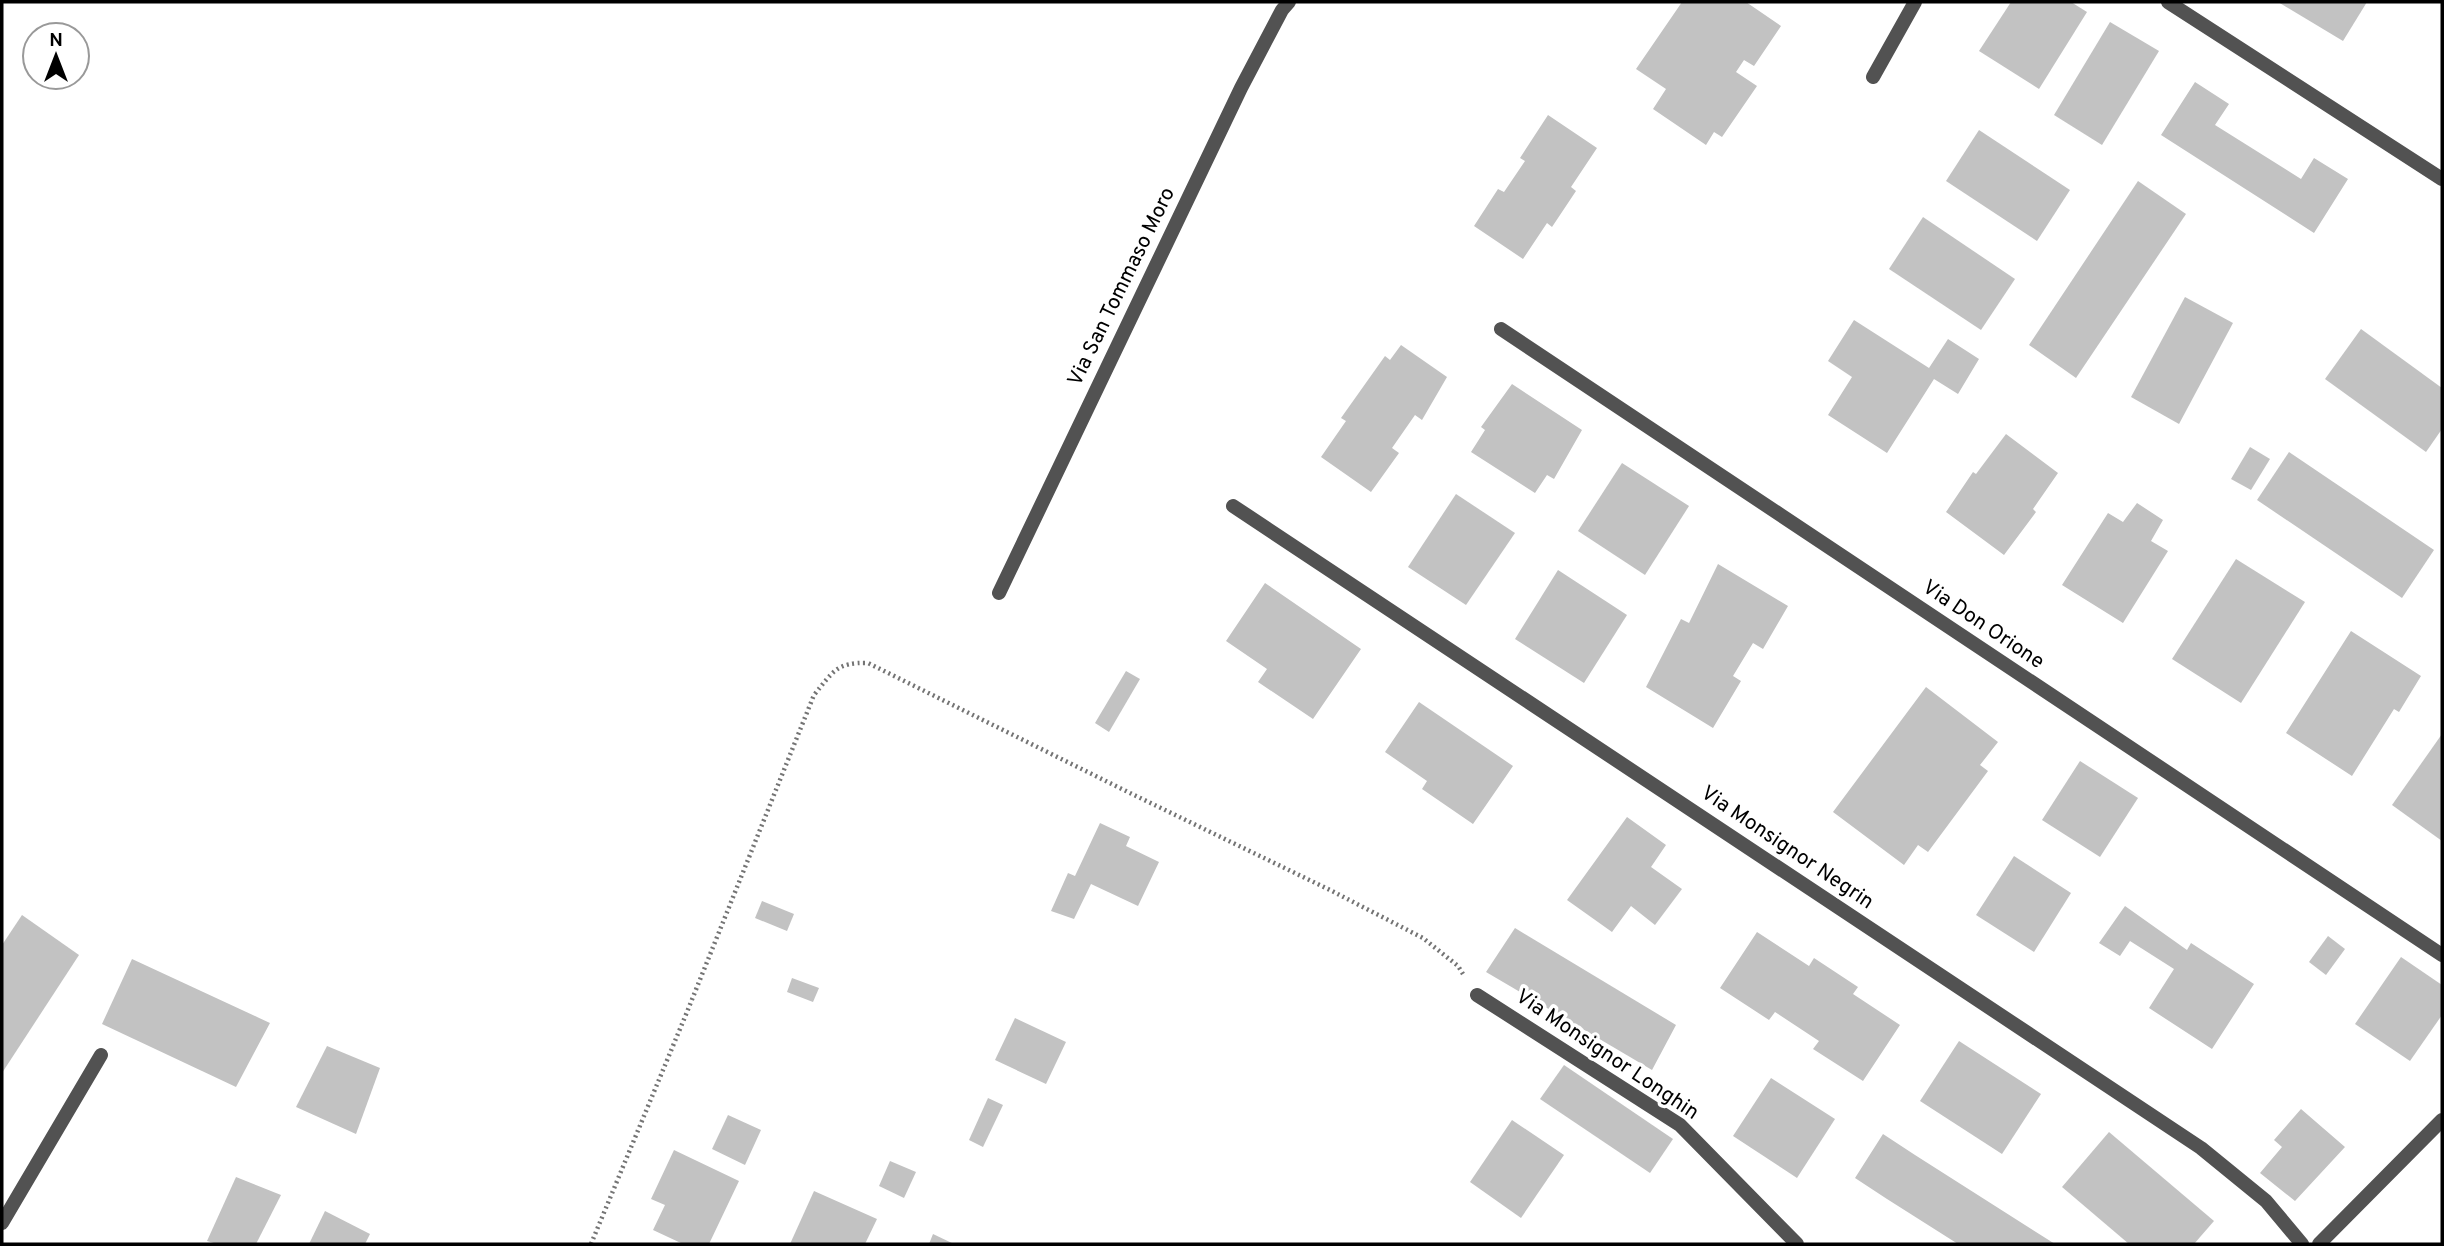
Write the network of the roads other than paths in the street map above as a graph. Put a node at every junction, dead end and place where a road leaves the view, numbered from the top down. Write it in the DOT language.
graph roads {
  1 [pos="1289,2"];
  2 [pos="1915,2"];
  3 [pos="2168,2"];
  4 [pos="1873,77"];
  5 [pos="2442,179"];
  6 [pos="1501,329"];
  7 [pos="1233,506"];
  8 [pos="999,593"];
  9 [pos="2442,955"];
  10 [pos="1477,995"];
  11 [pos="101,1055"];
  12 [pos="2442,1121"];
  13 [pos="2,1223"];
  14 [pos="1797,1244"];
  15 [pos="2302,1244"];
  16 [pos="2319,1244"];
  1 -- 8 [label="street, Via San Tommaso Moro"];
  2 -- 4 [label="street"];
  3 -- 5 [label="street"];
  6 -- 9 [label="street, Via Don Orione"];
  7 -- 15 [label="street, Via Monsignor Negrin"];
  10 -- 14 [label="street, Via Monsignor Longhin"];
  11 -- 13 [label="street"];
  12 -- 16 [label="street"];
}
